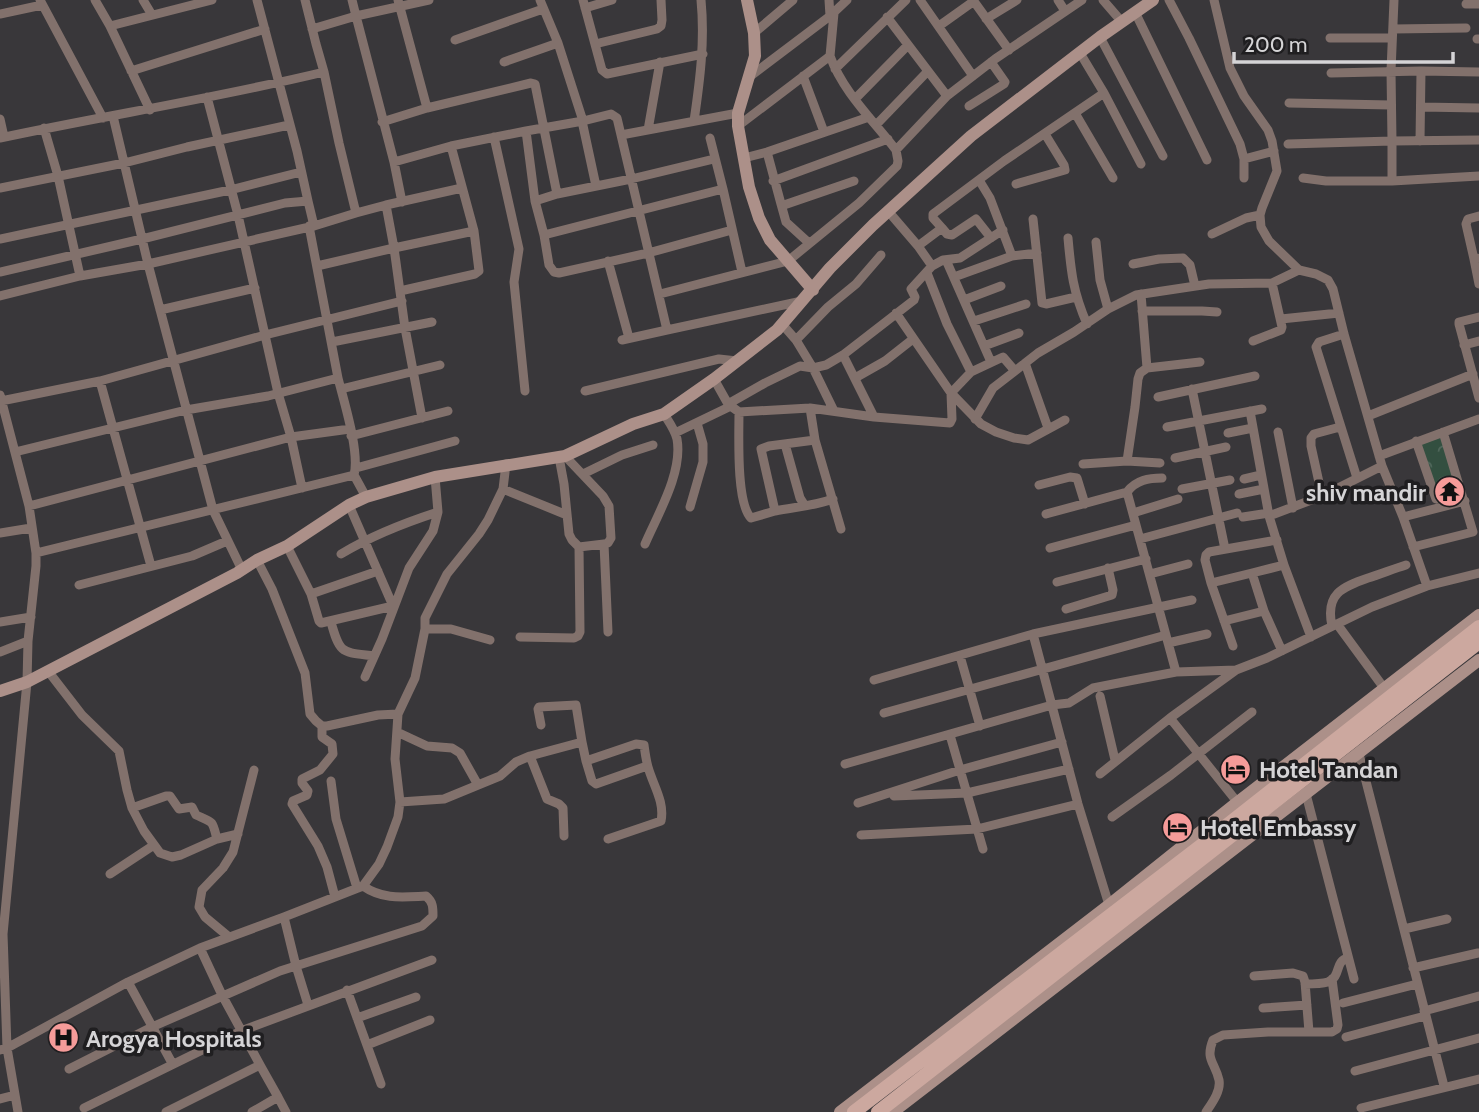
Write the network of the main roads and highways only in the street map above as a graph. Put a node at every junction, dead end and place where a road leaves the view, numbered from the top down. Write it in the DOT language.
graph roads {
  1 [pos="1479,627"];
  2 [pos="1479,642"];
  3 [pos="853,1112"];
  4 [pos="878,1112"];
  1 -- 3 [label="main road"];
  2 -- 4 [label="main road"];
}
